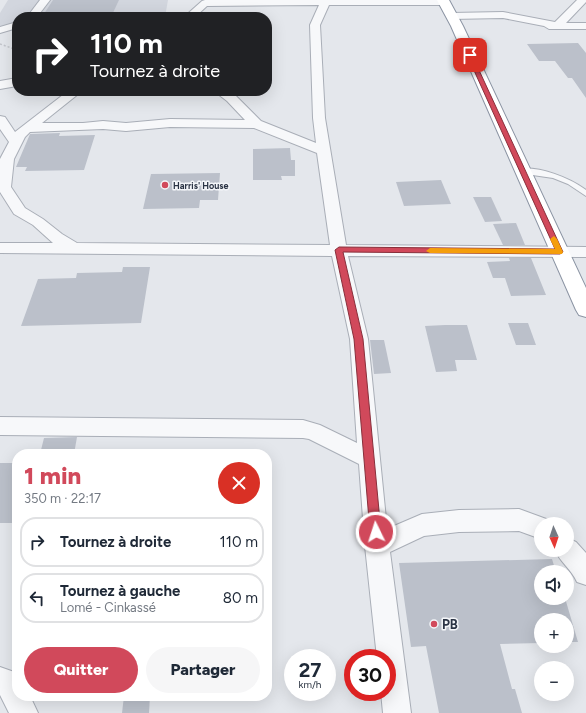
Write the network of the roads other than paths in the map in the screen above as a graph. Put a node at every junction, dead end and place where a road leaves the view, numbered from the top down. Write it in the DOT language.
graph roads {
  1 [pos="45,0"];
  2 [pos="583,0"];
  3 [pos="244,1"];
  4 [pos="443,1"];
  5 [pos="326,2"];
  6 [pos="36,12"];
  7 [pos="195,12"];
  8 [pos="297,13"];
  9 [pos="460,23"];
  10 [pos="12,26"];
  11 [pos="508,26"];
  12 [pos="557,26"];
  13 [pos="586,26"];
  14 [pos="0,30"];
  15 [pos="12,83"];
  16 [pos="0,85"];
  17 [pos="69,96"];
  18 [pos="228,96"];
  19 [pos="2,124"];
  20 [pos="256,124"];
  21 [pos="26,129"];
  22 [pos="16,143"];
  23 [pos="324,151"];
  24 [pos="522,171"];
  25 [pos="2,176"];
  26 [pos="586,194"];
  27 [pos="71,247"];
  28 [pos="0,248"];
  29 [pos="339,250"];
  30 [pos="560,252"];
  31 [pos="586,252"];
  32 [pos="586,310"];
  33 [pos="0,426"];
  34 [pos="370,460"];
  35 [pos="534,525"];
  36 [pos="377,546"];
  37 [pos="574,557"];
  38 [pos="586,573"];
  39 [pos="0,681"];
  40 [pos="12,689"];
  41 [pos="18,701"];
  42 [pos="24,713"];
  43 [pos="397,713"];
  1 -- 6 [label="street"];
  2 -- 12 [label="street"];
  3 -- 5 [label="street"];
  3 -- 7 [label="street"];
  3 -- 8 [label="street"];
  4 -- 5 [label="street"];
  4 -- 9 [label="highway"];
  5 -- 23 [label="street"];
  9 -- 12 [label="street"];
  9 -- 24 [label="highway"];
  10 -- 14 [label="street"];
  11 -- 12 [label="street"];
  12 -- 13 [label="street"];
  15 -- 16 [label="street"];
  17 -- 21 [label="street"];
  18 -- 20 [label="street"];
  19 -- 22 [label="street"];
  20 -- 21 [label="street"];
  20 -- 23 [label="street"];
  21 -- 22 [label="street"];
  22 -- 25 [label="street"];
  23 -- 29 [label="street"];
  24 -- 26 [label="lane"];
  24 -- 30 [label="highway"];
  25 -- 27 [label="street"];
  27 -- 28 [label="street"];
  27 -- 29 [label="street"];
  29 -- 30 [label="street"];
  29 -- 34 [label="street"];
  30 -- 31 [label="street"];
  30 -- 32 [label="highway"];
  33 -- 34 [label="street"];
  34 -- 36 [label="street"];
  35 -- 36 [label="street"];
  36 -- 43 [label="street"];
  37 -- 38 [label="street"];
  39 -- 40 [label="street"];
  41 -- 42 [label="street"];
}
